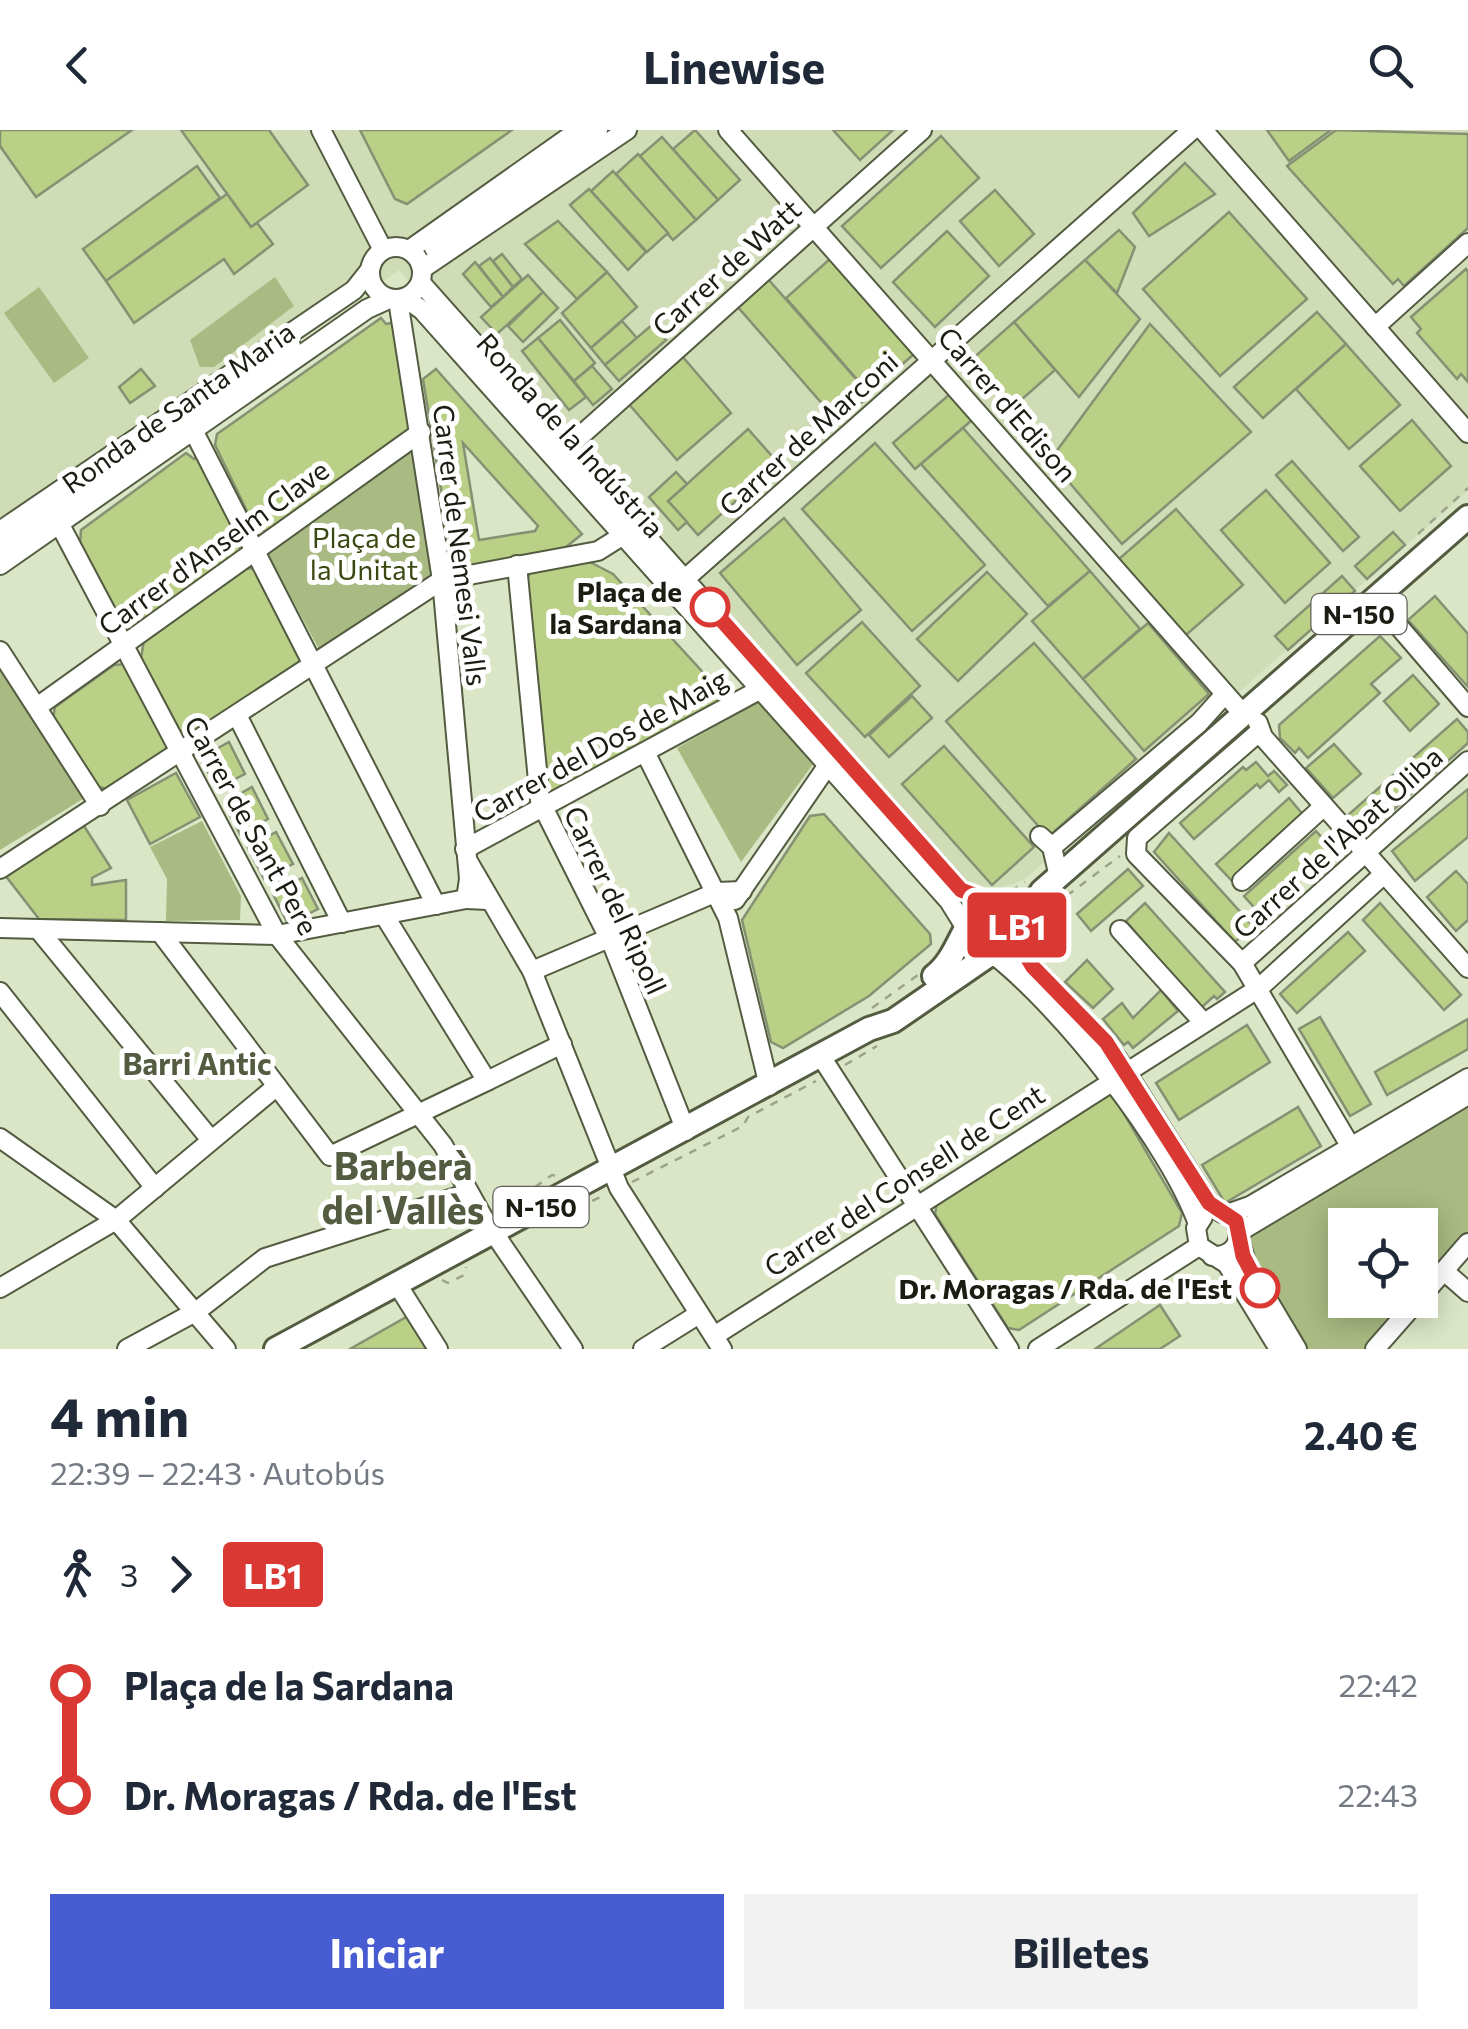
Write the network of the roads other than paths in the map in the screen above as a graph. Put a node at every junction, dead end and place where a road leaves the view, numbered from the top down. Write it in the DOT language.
graph roads {
  1 [pos="321,130"];
  2 [pos="579,130"];
  3 [pos="598,130"];
  4 [pos="627,130"];
  5 [pos="728,130"];
  6 [pos="922,130"];
  7 [pos="1192,130"];
  8 [pos="1203,130"];
  9 [pos="813,225"];
  10 [pos="1468,242"];
  11 [pos="434,247"];
  12 [pos="382,250"];
  13 [pos="409,250"];
  14 [pos="370,272"];
  15 [pos="422,276"];
  16 [pos="359,299"];
  17 [pos="397,299"];
  18 [pos="1375,327"];
  19 [pos="932,360"];
  20 [pos="193,430"];
  21 [pos="421,432"];
  22 [pos="1468,433"];
  23 [pos="568,447"];
  24 [pos="1468,517"];
  25 [pos="59,523"];
  26 [pos="0,531"];
  27 [pos="626,534"];
  28 [pos="0,549"];
  29 [pos="255,551"];
  30 [pos="0,564"];
  31 [pos="516,565"];
  32 [pos="685,579"];
  33 [pos="442,580"];
  34 [pos="1376,600"];
  35 [pos="123,646"];
  36 [pos="0,651"];
  37 [pos="314,666"];
  38 [pos="760,689"];
  39 [pos="1226,694"];
  40 [pos="37,707"];
  41 [pos="1468,707"];
  42 [pos="238,717"];
  43 [pos="1254,724"];
  44 [pos="646,754"];
  45 [pos="181,755"];
  46 [pos="1158,758"];
  47 [pos="1468,762"];
  48 [pos="1189,764"];
  49 [pos="828,765"];
  50 [pos="100,806"];
  51 [pos="1324,807"];
  52 [pos="542,809"];
  53 [pos="1077,826"];
  54 [pos="1087,853"];
  55 [pos="1365,853"];
  56 [pos="466,854"];
  57 [pos="0,869"];
  58 [pos="1384,874"];
  59 [pos="1242,881"];
  60 [pos="1043,886"];
  61 [pos="742,891"];
  62 [pos="717,892"];
  63 [pos="466,899"];
  64 [pos="488,900"];
  65 [pos="992,904"];
  66 [pos="436,905"];
  67 [pos="384,915"];
  68 [pos="728,918"];
  69 [pos="342,923"];
  70 [pos="0,928"];
  71 [pos="38,929"];
  72 [pos="967,930"];
  73 [pos="1120,930"];
  74 [pos="160,932"];
  75 [pos="1017,933"];
  76 [pos="277,935"];
  77 [pos="609,939"];
  78 [pos="991,955"];
  79 [pos="1242,964"];
  80 [pos="1468,968"];
  81 [pos="532,971"];
  82 [pos="1259,988"];
  83 [pos="0,992"];
  84 [pos="1203,1022"];
  85 [pos="870,1029"];
  86 [pos="562,1044"];
  87 [pos="822,1058"];
  88 [pos="1118,1076"];
  89 [pos="1468,1078"];
  90 [pos="486,1081"];
  91 [pos="277,1086"];
  92 [pos="769,1086"];
  93 [pos="1468,1095"];
  94 [pos="417,1115"];
  95 [pos="686,1130"];
  96 [pos="0,1138"];
  97 [pos="211,1140"];
  98 [pos="1355,1152"];
  99 [pos="612,1169"];
  100 [pos="155,1188"];
  101 [pos="469,1194"];
  102 [pos="916,1204"];
  103 [pos="1224,1214"];
  104 [pos="116,1220"];
  105 [pos="1198,1224"];
  106 [pos="495,1231"];
  107 [pos="1239,1235"];
  108 [pos="1468,1243"];
  109 [pos="1205,1251"];
  110 [pos="1444,1271"];
  111 [pos="1438,1278"];
  112 [pos="397,1284"];
  113 [pos="0,1288"];
  114 [pos="1468,1292"];
  115 [pos="198,1311"];
  116 [pos="700,1314"];
  117 [pos="1403,1318"];
  118 [pos="718,1343"];
  119 [pos="282,1348"];
  120 [pos="128,1349"];
  121 [pos="226,1349"];
  122 [pos="438,1349"];
  123 [pos="573,1349"];
  124 [pos="643,1349"];
  125 [pos="1010,1349"];
  126 [pos="1038,1349"];
  127 [pos="1278,1349"];
  128 [pos="1297,1349"];
  129 [pos="1376,1349"];
  1 -- 12 [label="street"];
  2 -- 13 [label="street"];
  3 -- 11 [label="street"];
  4 -- 15 [label="street"];
  5 -- 9 [label="street, Carrer d'Edison"];
  6 -- 9 [label="street, Carrer de Watt"];
  7 -- 19 [label="street, Carrer de Marconi"];
  8 -- 18 [label="street"];
  9 -- 19 [label="street, Carrer d'Edison"];
  9 -- 23 [label="street, Carrer de Watt"];
  10 -- 18 [label="street"];
  12 -- 13 [label="street"];
  12 -- 14 [label="street"];
  13 -- 15 [label="street"];
  14 -- 17 [label="street"];
  14 -- 26 [label="street, Ronda de Santa Maria"];
  15 -- 17 [label="street"];
  15 -- 23 [label="street, Ronda de la Indústria"];
  16 -- 28 [label="street, Ronda de Santa Maria"];
  17 -- 20 [label="street, Ronda de Santa Maria"];
  17 -- 21 [label="street, Carrer de Nemesi Valls"];
  17 -- 27 [label="street, Ronda de la Indústria"];
  18 -- 22 [label="street"];
  19 -- 32 [label="street, Carrer de Marconi"];
  19 -- 39 [label="street, Carrer d'Edison"];
  20 -- 25 [label="street, Ronda de Santa Maria"];
  20 -- 29 [label="street"];
  21 -- 29 [label="street, Carrer d'Anselm Clave"];
  21 -- 33 [label="street, Carrer de Nemesi Valls"];
  23 -- 32 [label="street, Ronda de la Indústria"];
  24 -- 34 [label="main road, N-150"];
  25 -- 30 [label="street, Ronda de Santa Maria"];
  25 -- 35 [label="street, Carrer de Sant Pere"];
  27 -- 31 [label="street"];
  27 -- 38 [label="street, Ronda de la Indústria"];
  29 -- 35 [label="street, Carrer d'Anselm Clave"];
  29 -- 37 [label="street"];
  31 -- 33 [label="street"];
  31 -- 52 [label="street, Carrer del Ripoll"];
  32 -- 65 [label="street, Ronda de la Indústria"];
  33 -- 37 [label="street"];
  33 -- 56 [label="street, Carrer de Nemesi Valls"];
  34 -- 41 [label="street"];
  34 -- 43 [label="main road, N-150"];
  35 -- 40 [label="street, Carrer d'Anselm Clave"];
  35 -- 45 [label="street, Carrer de Sant Pere"];
  36 -- 40 [label="street"];
  37 -- 42 [label="street"];
  37 -- 66 [label="street"];
  38 -- 44 [label="street, Carrer del Dos de Maig"];
  38 -- 49 [label="street, Ronda de la Indústria"];
  39 -- 43 [label="street, Carrer d'Edison"];
  39 -- 46 [label="street"];
  40 -- 50 [label="street"];
  42 -- 45 [label="street"];
  42 -- 69 [label="street"];
  43 -- 48 [label="main road, N-150"];
  43 -- 51 [label="street, Carrer d'Edison"];
  43 -- 79 [label="street"];
  44 -- 52 [label="street, Carrer del Dos de Maig"];
  44 -- 62 [label="street"];
  45 -- 50 [label="street"];
  45 -- 76 [label="street, Carrer de Sant Pere"];
  46 -- 48 [label="street"];
  46 -- 53 [label="street"];
  47 -- 55 [label="street, Carrer de l'Abat Oliba"];
  48 -- 54 [label="main road, N-150"];
  49 -- 61 [label="street"];
  49 -- 72 [label="street, Ronda de la Indústria"];
  50 -- 57 [label="street"];
  51 -- 55 [label="street, Carrer d'Edison"];
  51 -- 59 [label="street"];
  52 -- 56 [label="street, Carrer del Dos de Maig"];
  52 -- 77 [label="street, Carrer del Ripoll"];
  53 -- 54 [label="street"];
  53 -- 60 [label="street"];
  54 -- 60 [label="main road, N-150"];
  55 -- 58 [label="street, Carrer d'Edison"];
  55 -- 79 [label="street, Carrer de l'Abat Oliba"];
  56 -- 63 [label="street, Carrer de Nemesi Valls"];
  56 -- 64 [label="street, Carrer de Nemesi Valls"];
  58 -- 80 [label="street, Carrer d'Edison"];
  58 -- 82 [label="street, Carrer de l'Abat Oliba"];
  60 -- 65 [label="main road, N-150"];
  60 -- 75 [label="main road, N-150"];
  61 -- 62 [label="street"];
  61 -- 68 [label="street"];
  62 -- 68 [label="street"];
  62 -- 77 [label="street"];
  63 -- 64 [label="street"];
  63 -- 66 [label="street"];
  64 -- 81 [label="street, Carrer de Nemesi Valls"];
  65 -- 72 [label="main road, N-150"];
  65 -- 75 [label="main road"];
  66 -- 67 [label="street"];
  67 -- 69 [label="street"];
  67 -- 90 [label="street"];
  68 -- 92 [label="street"];
  69 -- 76 [label="street"];
  70 -- 71 [label="street"];
  71 -- 74 [label="street"];
  71 -- 97 [label="street"];
  72 -- 78 [label="main road"];
  72 -- 85 [label="main road, N-150"];
  73 -- 84 [label="street"];
  74 -- 76 [label="street"];
  74 -- 91 [label="street"];
  75 -- 78 [label="main road, N-150"];
  75 -- 88 [label="street"];
  76 -- 94 [label="street, Carrer de Sant Pere"];
  77 -- 81 [label="street"];
  77 -- 95 [label="street, Carrer del Ripoll"];
  78 -- 85 [label="main road, N-150"];
  78 -- 88 [label="street"];
  79 -- 82 [label="street"];
  81 -- 86 [label="street, Carrer de Nemesi Valls"];
  82 -- 84 [label="street, Carrer de l'Abat Oliba"];
  82 -- 98 [label="street"];
  83 -- 100 [label="street"];
  84 -- 88 [label="street, Carrer del Consell de Cent"];
  85 -- 87 [label="main road, N-150"];
  86 -- 90 [label="street"];
  86 -- 99 [label="street, Carrer de Nemesi Valls"];
  87 -- 92 [label="main road, N-150"];
  87 -- 102 [label="street"];
  88 -- 102 [label="street, Carrer del Consell de Cent"];
  88 -- 103 [label="street"];
  88 -- 105 [label="street"];
  89 -- 98 [label="street"];
  90 -- 94 [label="street"];
  91 -- 94 [label="street"];
  91 -- 97 [label="street"];
  92 -- 95 [label="main road, N-150"];
  93 -- 98 [label="street"];
  94 -- 101 [label="street, Carrer de Sant Pere"];
  95 -- 99 [label="main road, N-150"];
  96 -- 104 [label="street"];
  97 -- 100 [label="street"];
  98 -- 103 [label="street"];
  98 -- 107 [label="street"];
  99 -- 106 [label="main road, N-150"];
  99 -- 116 [label="street, Carrer de Nemesi Valls"];
  100 -- 104 [label="street"];
  101 -- 106 [label="street, Carrer de Sant Pere"];
  101 -- 115 [label="street"];
  102 -- 118 [label="street, Carrer del Consell de Cent"];
  102 -- 125 [label="street"];
  103 -- 105 [label="street"];
  103 -- 107 [label="street"];
  104 -- 113 [label="street"];
  104 -- 115 [label="street"];
  105 -- 109 [label="street"];
  106 -- 112 [label="main road, N-150"];
  106 -- 123 [label="street, Carrer de Sant Pere"];
  107 -- 109 [label="street"];
  107 -- 128 [label="street"];
  108 -- 110 [label="street"];
  109 -- 126 [label="street"];
  109 -- 127 [label="street"];
  110 -- 111 [label="street"];
  110 -- 114 [label="street"];
  112 -- 119 [label="main road, N-150"];
  112 -- 122 [label="street"];
  115 -- 120 [label="street"];
  115 -- 121 [label="street"];
  116 -- 118 [label="street, Carrer de Nemesi Valls"];
  116 -- 124 [label="street"];
  117 -- 129 [label="street"];
}
